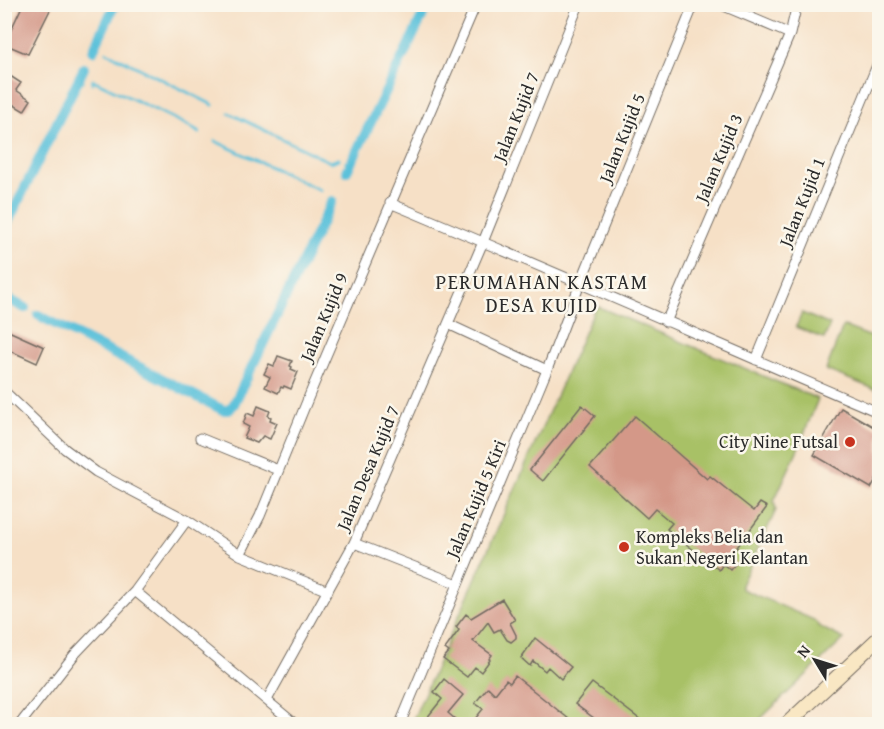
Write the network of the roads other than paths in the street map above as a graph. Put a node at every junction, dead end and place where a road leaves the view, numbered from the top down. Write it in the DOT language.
graph roads {
  1 [pos="476,4"];
  2 [pos="579,4"];
  3 [pos="694,4"];
  4 [pos="719,4"];
  5 [pos="796,4"];
  6 [pos="790,34"];
  7 [pos="879,58"];
  8 [pos="390,203"];
  9 [pos="483,242"];
  10 [pos="579,284"];
  11 [pos="666,322"];
  12 [pos="448,324"];
  13 [pos="756,360"];
  14 [pos="547,370"];
  15 [pos="4,391"];
  16 [pos="879,413"];
  17 [pos="200,438"];
  18 [pos="278,470"];
  19 [pos="188,520"];
  20 [pos="354,543"];
  21 [pos="240,555"];
  22 [pos="458,584"];
  23 [pos="135,591"];
  24 [pos="328,591"];
  25 [pos="879,637"];
  26 [pos="267,700"];
  27 [pos="20,724"];
  28 [pos="295,724"];
  29 [pos="400,724"];
  30 [pos="787,724"];
  1 -- 8 [label="street, Jalan Kujid 9"];
  2 -- 9 [label="street, Jalan Kujid 7"];
  3 -- 10 [label="street, Jalan Kujid 5"];
  4 -- 6 [label="street"];
  5 -- 6 [label="street, Jalan Kujid 3"];
  6 -- 11 [label="street, Jalan Kujid 3"];
  7 -- 13 [label="street, Jalan Kujid 1"];
  8 -- 9 [label="street"];
  8 -- 18 [label="street, Jalan Kujid 9"];
  9 -- 10 [label="street"];
  9 -- 12 [label="street, Jalan Desa Kujid 7"];
  10 -- 11 [label="street"];
  10 -- 14 [label="street, Jalan Kujid 5 Kiri"];
  11 -- 13 [label="street"];
  12 -- 14 [label="street"];
  12 -- 20 [label="street, Jalan Desa Kujid 7"];
  13 -- 16 [label="street"];
  14 -- 22 [label="street, Jalan Kujid 5 Kiri"];
  15 -- 19 [label="street"];
  17 -- 18 [label="street"];
  18 -- 21 [label="street, Jalan Kujid 9"];
  19 -- 21 [label="street"];
  19 -- 23 [label="street"];
  20 -- 22 [label="street"];
  20 -- 24 [label="street, Jalan Desa Kujid 7"];
  21 -- 24 [label="street"];
  22 -- 29 [label="street, Jalan Kujid 5 Kiri"];
  23 -- 26 [label="street"];
  23 -- 27 [label="street"];
  24 -- 26 [label="street, Jalan Desa Kujid 7"];
  25 -- 30 [label="main road"];
  26 -- 28 [label="street"];
}
